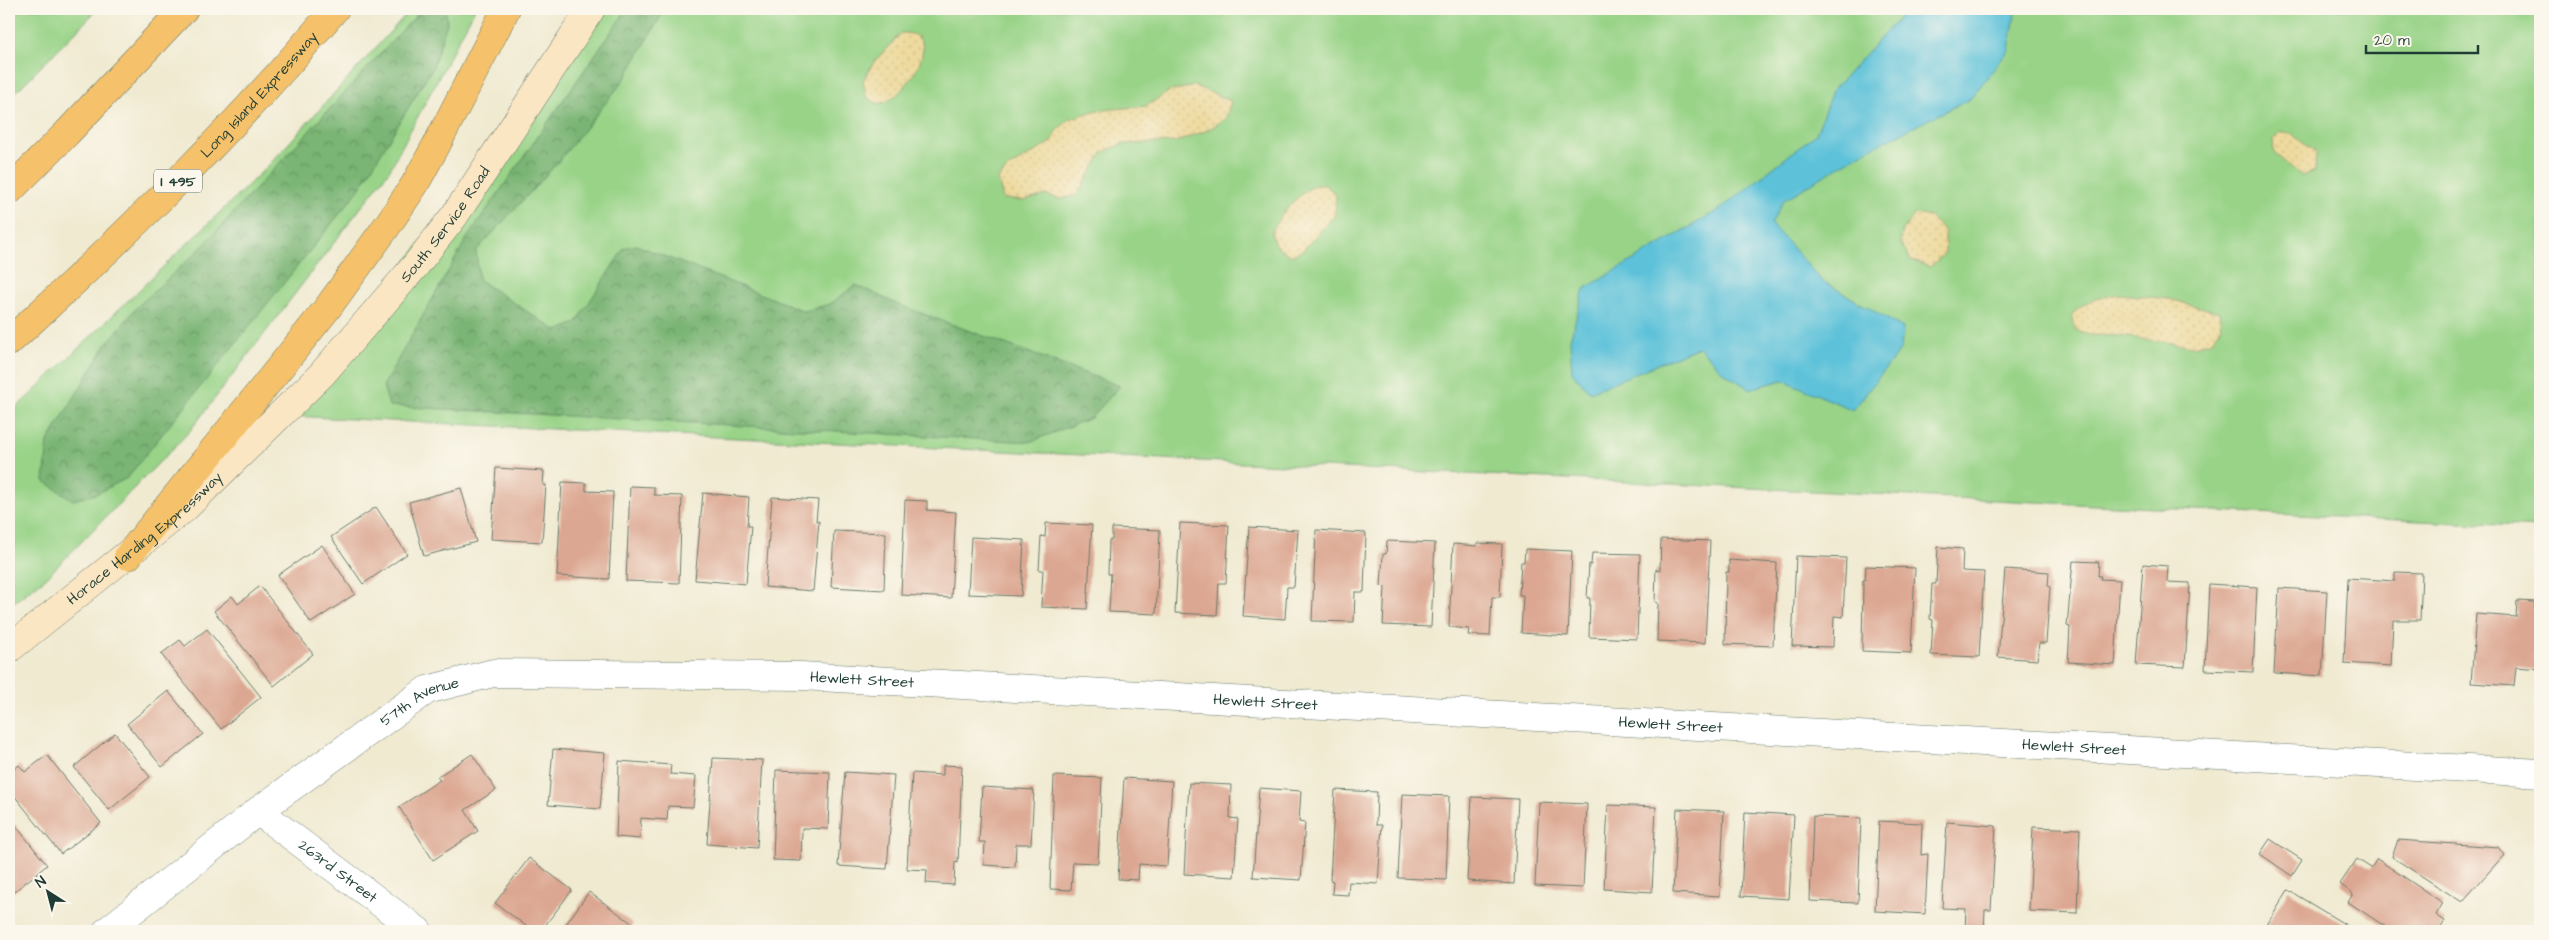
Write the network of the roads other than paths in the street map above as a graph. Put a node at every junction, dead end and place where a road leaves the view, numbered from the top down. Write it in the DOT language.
graph roads {
  1 [pos="184,9"];
  2 [pos="335,9"];
  3 [pos="506,9"];
  4 [pos="591,9"];
  5 [pos="9,191"];
  6 [pos="9,342"];
  7 [pos="276,422"];
  8 [pos="128,556"];
  9 [pos="9,649"];
  10 [pos="801,676"];
  11 [pos="2540,773"];
  12 [pos="258,811"];
  13 [pos="107,931"];
  14 [pos="418,931"];
  1 -- 5 [label="highway"];
  2 -- 6 [label="highway, Long Island Expressway / I 495"];
  3 -- 8 [label="highway"];
  4 -- 7 [label="main road, South Service Road"];
  7 -- 8 [label="main road, Horace Harding Expressway"];
  8 -- 9 [label="main road, Horace Harding Expressway"];
  10 -- 11 [label="street, Hewlett Street"];
  10 -- 12 [label="street, 57th Avenue"];
  12 -- 13 [label="street, 57th Avenue"];
  12 -- 14 [label="street, 263rd Street"];
}
